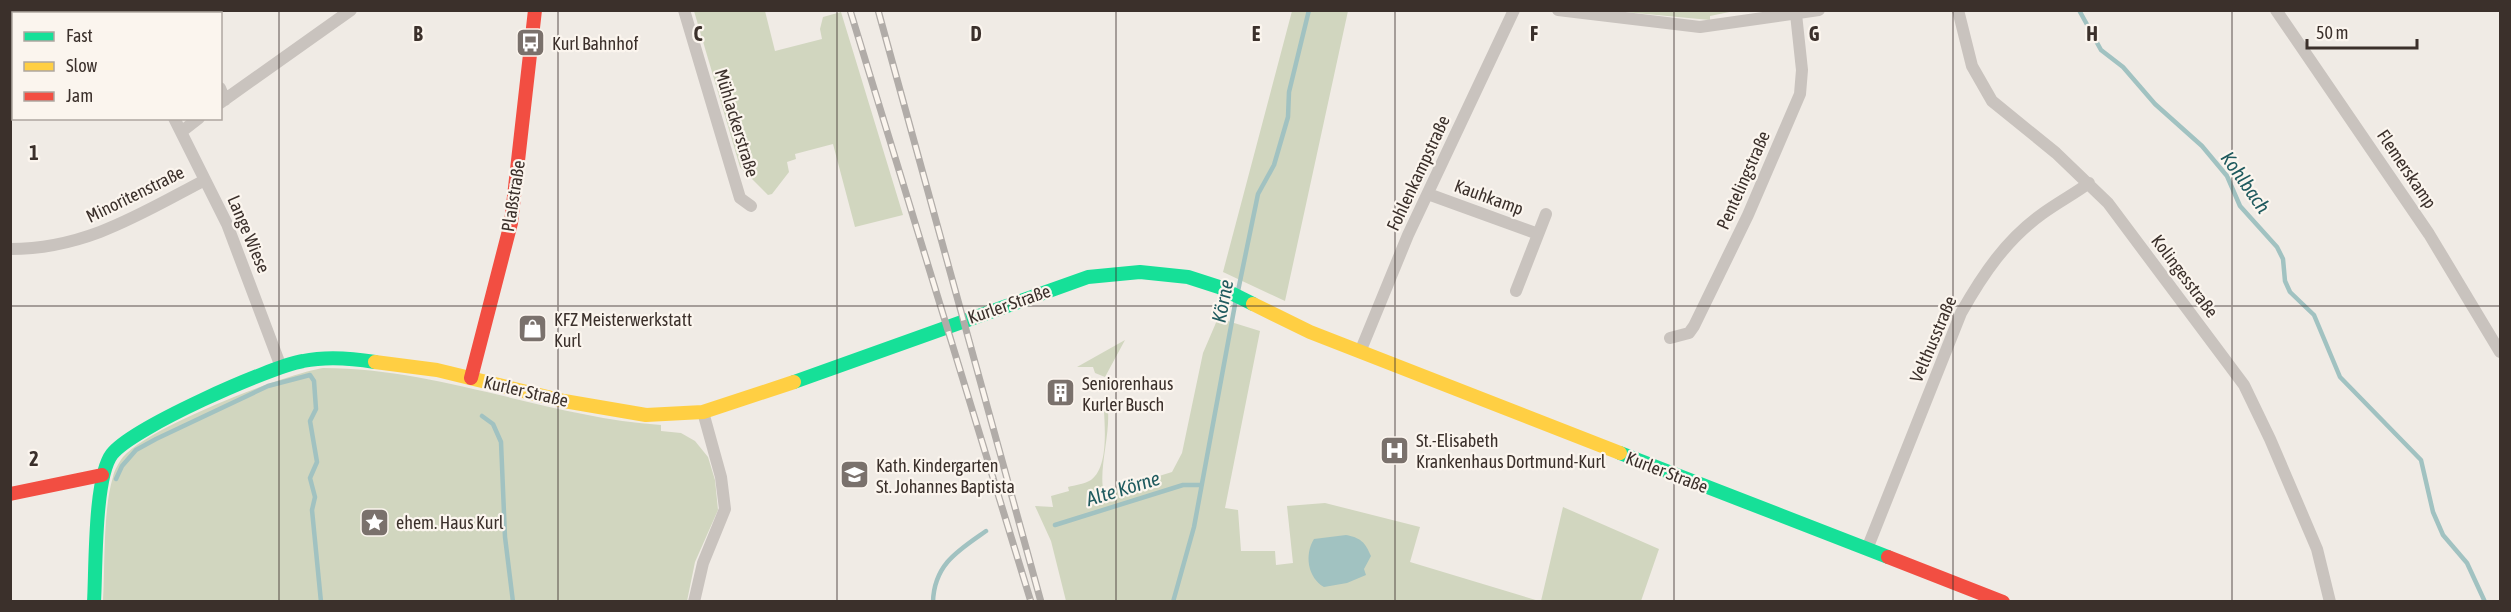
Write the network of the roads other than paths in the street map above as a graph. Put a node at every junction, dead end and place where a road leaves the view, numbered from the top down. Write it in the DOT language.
graph roads {
  1 [pos="351,10"];
  2 [pos="535,10"];
  3 [pos="684,10"];
  4 [pos="1514,10"];
  5 [pos="1558,10"];
  6 [pos="1819,10"];
  7 [pos="1958,10"];
  8 [pos="2276,10"];
  9 [pos="1796,14"];
  10 [pos="222,97"];
  11 [pos="175,120"];
  12 [pos="196,120"];
  13 [pos="181,132"];
  14 [pos="205,180"];
  15 [pos="2089,183"];
  16 [pos="1428,194"];
  17 [pos="752,206"];
  18 [pos="1546,214"];
  19 [pos="1538,234"];
  20 [pos="10,249"];
  21 [pos="1516,291"];
  22 [pos="1670,338"];
  23 [pos="1360,352"];
  24 [pos="2500,352"];
  25 [pos="281,367"];
  26 [pos="471,378"];
  27 [pos="703,412"];
  28 [pos="102,475"];
  29 [pos="10,494"];
  30 [pos="1867,549"];
  31 [pos="94,602"];
  32 [pos="694,602"];
  33 [pos="2003,602"];
  34 [pos="2330,602"];
  1 -- 10 [label="street"];
  2 -- 26 [label="main road, Plaßstraße"];
  3 -- 17 [label="street, Mühlackerstraße"];
  4 -- 16 [label="street, Fohlenkampstraße"];
  5 -- 9 [label="street"];
  6 -- 9 [label="street"];
  7 -- 15 [label="street, Kolingesstraße"];
  8 -- 24 [label="street, Flemerskamp"];
  9 -- 22 [label="street, Pentelingstraße"];
  11 -- 13 [label="street, Lange Wiese"];
  12 -- 13 [label="street"];
  13 -- 14 [label="street, Lange Wiese"];
  14 -- 20 [label="street, Minoritenstraße"];
  14 -- 25 [label="street, Lange Wiese"];
  15 -- 30 [label="street, Velthusstraße"];
  15 -- 34 [label="street, Kolingesstraße"];
  16 -- 19 [label="street, Kauhkamp"];
  16 -- 23 [label="street, Fohlenkampstraße"];
  18 -- 19 [label="street, Kauhkamp"];
  19 -- 21 [label="street, Kauhkamp"];
  23 -- 27 [label="main road, Kurler Straße"];
  23 -- 30 [label="main road, Kurler Straße"];
  25 -- 26 [label="main road, Kurler Straße"];
  25 -- 28 [label="main road, Kurler Straße"];
  26 -- 27 [label="main road, Kurler Straße"];
  27 -- 32 [label="street"];
  28 -- 29 [label="main road"];
  28 -- 31 [label="main road"];
  30 -- 33 [label="main road, Kurler Straße"];
}
